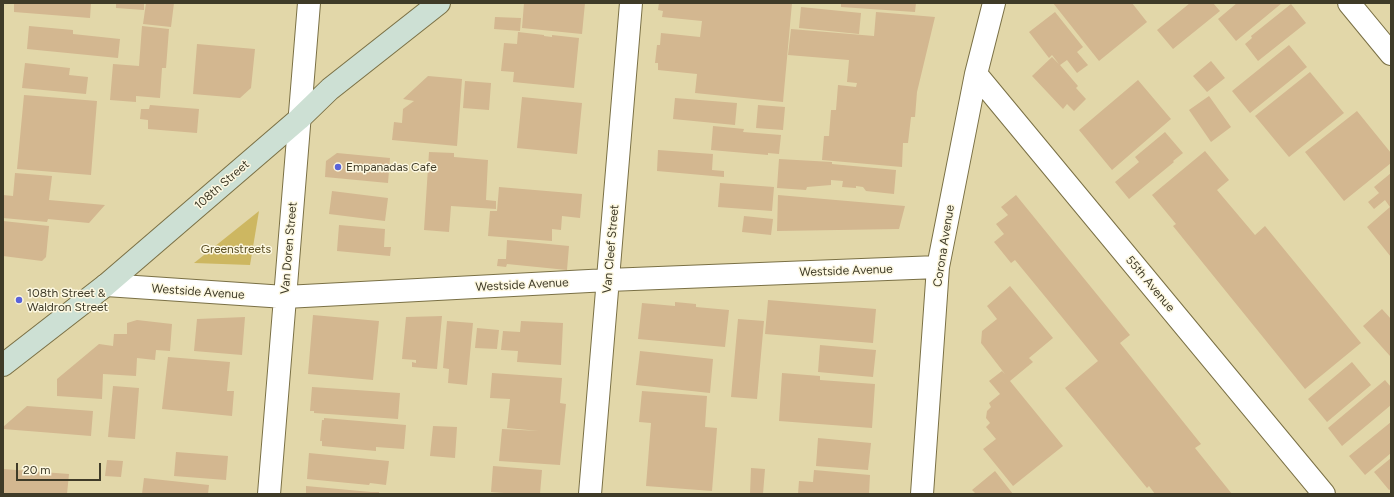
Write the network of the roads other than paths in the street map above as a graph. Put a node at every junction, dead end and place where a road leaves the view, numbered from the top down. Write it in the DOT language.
graph roads {
  1 [pos="309,3"];
  2 [pos="439,3"];
  3 [pos="631,3"];
  4 [pos="994,3"];
  5 [pos="1349,3"];
  6 [pos="1391,54"];
  7 [pos="976,74"];
  8 [pos="299,119"];
  9 [pos="938,267"];
  10 [pos="608,280"];
  11 [pos="106,285"];
  12 [pos="285,297"];
  13 [pos="3,365"];
  14 [pos="269,494"];
  15 [pos="590,494"];
  16 [pos="922,494"];
  17 [pos="1324,494"];
  1 -- 8 [label="street, Van Doren Street"];
  2 -- 8 [label="main road, 108th Street"];
  3 -- 10 [label="street, Van Cleef Street"];
  4 -- 7 [label="street, Corona Avenue"];
  5 -- 6 [label="street"];
  7 -- 9 [label="street, Corona Avenue"];
  7 -- 17 [label="street, 55th Avenue"];
  8 -- 11 [label="main road, 108th Street"];
  8 -- 12 [label="street, Van Doren Street"];
  9 -- 10 [label="street, Westside Avenue"];
  9 -- 16 [label="street, Corona Avenue"];
  10 -- 12 [label="street, Westside Avenue"];
  10 -- 15 [label="street, Van Cleef Street"];
  11 -- 12 [label="street, Westside Avenue"];
  11 -- 13 [label="main road, 108th Street"];
  12 -- 14 [label="street, Van Doren Street"];
}
